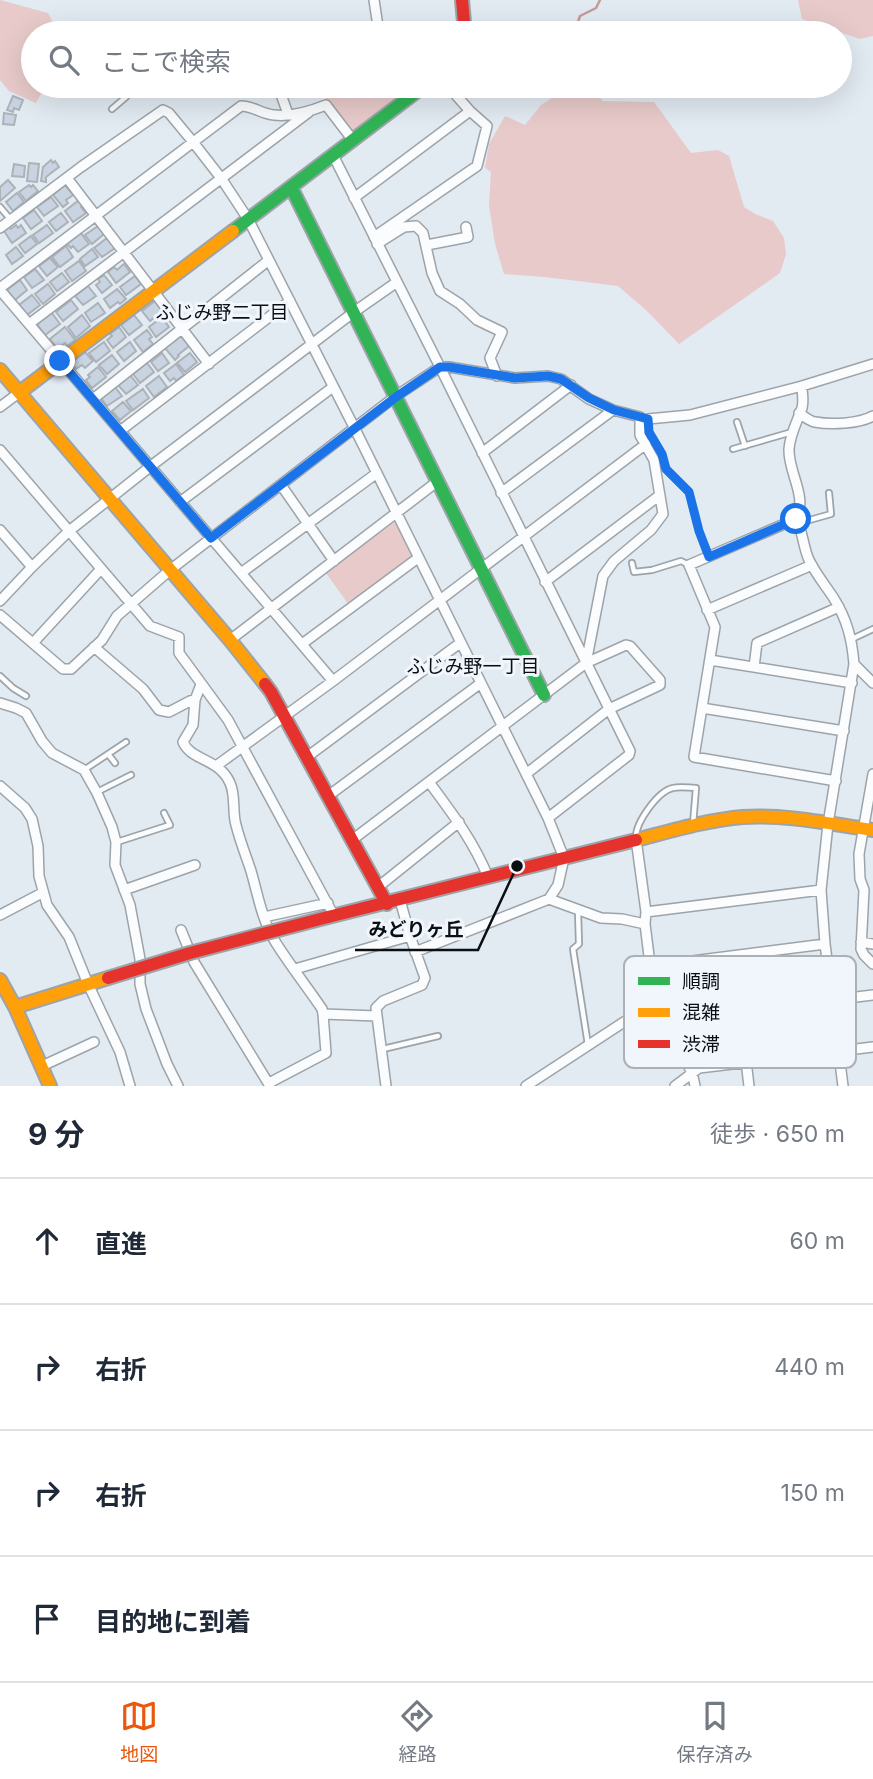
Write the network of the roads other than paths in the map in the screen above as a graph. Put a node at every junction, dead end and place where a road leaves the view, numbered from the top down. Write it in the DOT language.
graph roads {
  1 [pos="374,0"];
  2 [pos="463,0"];
  3 [pos="377,21"];
  4 [pos="464,21"];
  5 [pos="125,98"];
  6 [pos="282,98"];
  7 [pos="408,98"];
  8 [pos="459,98"];
  9 [pos="111,109"];
  10 [pos="310,111"];
  11 [pos="470,111"];
  12 [pos="288,114"];
  13 [pos="352,139"];
  14 [pos="193,142"];
  15 [pos="333,155"];
  16 [pos="67,178"];
  17 [pos="220,178"];
  18 [pos="291,187"];
  19 [pos="355,198"];
  20 [pos="0,207"];
  21 [pos="96,216"];
  22 [pos="248,219"];
  23 [pos="11,220"];
  24 [pos="466,227"];
  25 [pos="0,228"];
  26 [pos="376,240"];
  27 [pos="427,245"];
  28 [pos="124,252"];
  29 [pos="269,260"];
  30 [pos="397,282"];
  31 [pos="0,289"];
  32 [pos="153,291"];
  33 [pos="290,301"];
  34 [pos="354,312"];
  35 [pos="29,324"];
  36 [pos="182,329"];
  37 [pos="312,344"];
  38 [pos="60,361"];
  39 [pos="873,364"];
  40 [pos="209,365"];
  41 [pos="440,367"];
  42 [pos="0,370"];
  43 [pos="497,376"];
  44 [pos="571,385"];
  45 [pos="802,386"];
  46 [pos="333,387"];
  47 [pos="20,392"];
  48 [pos="396,397"];
  49 [pos="93,399"];
  50 [pos="0,407"];
  51 [pos="614,410"];
  52 [pos="800,413"];
  53 [pos="873,416"];
  54 [pos="643,418"];
  55 [pos="737,422"];
  56 [pos="355,429"];
  57 [pos="120,431"];
  58 [pos="792,432"];
  59 [pos="646,444"];
  60 [pos="745,446"];
  61 [pos="733,449"];
  62 [pos="0,450"];
  63 [pos="482,453"];
  64 [pos="151,466"];
  65 [pos="377,473"];
  66 [pos="438,481"];
  67 [pos="281,485"];
  68 [pos="501,493"];
  69 [pos="829,494"];
  70 [pos="660,495"];
  71 [pos="110,499"];
  72 [pos="180,502"];
  73 [pos="397,513"];
  74 [pos="797,521"];
  75 [pos="308,524"];
  76 [pos="69,531"];
  77 [pos="1,532"];
  78 [pos="211,538"];
  79 [pos="523,538"];
  80 [pos="709,557"];
  81 [pos="418,558"];
  82 [pos="334,561"];
  83 [pos="632,562"];
  84 [pos="689,565"];
  85 [pos="812,565"];
  86 [pos="32,567"];
  87 [pos="101,569"];
  88 [pos="482,569"];
  89 [pos="170,570"];
  90 [pos="241,573"];
  91 [pos="545,582"];
  92 [pos="439,600"];
  93 [pos="0,601"];
  94 [pos="130,604"];
  95 [pos="839,607"];
  96 [pos="271,609"];
  97 [pos="707,610"];
  98 [pos="0,615"];
  99 [pos="873,629"];
  100 [pos="852,639"];
  101 [pos="230,640"];
  102 [pos="33,643"];
  103 [pos="460,643"];
  104 [pos="302,644"];
  105 [pos="94,647"];
  106 [pos="710,660"];
  107 [pos="586,663"];
  108 [pos="854,664"];
  109 [pos="754,667"];
  110 [pos="0,676"];
  111 [pos="333,681"];
  112 [pos="481,683"];
  113 [pos="852,683"];
  114 [pos="873,683"];
  115 [pos="201,684"];
  116 [pos="26,695"];
  117 [pos="544,695"];
  118 [pos="195,700"];
  119 [pos="0,703"];
  120 [pos="702,708"];
  121 [pos="609,709"];
  122 [pos="285,717"];
  123 [pos="502,726"];
  124 [pos="844,731"];
  125 [pos="126,742"];
  126 [pos="243,747"];
  127 [pos="108,754"];
  128 [pos="307,757"];
  129 [pos="115,764"];
  130 [pos="216,766"];
  131 [pos="84,770"];
  132 [pos="526,774"];
  133 [pos="873,774"];
  134 [pos="131,775"];
  135 [pos="836,780"];
  136 [pos="429,782"];
  137 [pos="0,786"];
  138 [pos="97,793"];
  139 [pos="328,796"];
  140 [pos="164,813"];
  141 [pos="548,818"];
  142 [pos="458,822"];
  143 [pos="828,824"];
  144 [pos="693,825"];
  145 [pos="869,830"];
  146 [pos="636,839"];
  147 [pos="352,840"];
  148 [pos="117,842"];
  149 [pos="564,858"];
  150 [pos="195,865"];
  151 [pos="184,869"];
  152 [pos="488,877"];
  153 [pos="188,881"];
  154 [pos="378,887"];
  155 [pos="124,890"];
  156 [pos="821,890"];
  157 [pos="868,890"];
  158 [pos="42,893"];
  159 [pos="549,900"];
  160 [pos="393,902"];
  161 [pos="328,903"];
  162 [pos="578,910"];
  163 [pos="646,912"];
  164 [pos="0,915"];
  165 [pos="331,916"];
  166 [pos="264,917"];
  167 [pos="645,924"];
  168 [pos="181,930"];
  169 [pos="410,936"];
  170 [pos="860,942"];
  171 [pos="825,944"];
  172 [pos="873,944"];
  173 [pos="415,952"];
  174 [pos="649,956"];
  175 [pos="731,956"];
  176 [pos="827,956"];
  177 [pos="873,964"];
  178 [pos="295,969"];
  179 [pos="0,980"];
  180 [pos="88,984"];
  181 [pos="15,1006"];
  182 [pos="323,1014"];
  183 [pos="377,1016"];
  184 [pos="624,1022"];
  185 [pos="438,1036"];
  186 [pos="94,1042"];
  187 [pos="588,1045"];
  188 [pos="382,1049"];
  189 [pos="42,1066"];
  190 [pos="690,1068"];
  191 [pos="699,1068"];
  192 [pos="747,1068"];
  193 [pos="841,1068"];
  194 [pos="693,1074"];
  195 [pos="270,1084"];
  196 [pos="50,1086"];
  197 [pos="130,1086"];
  198 [pos="178,1086"];
  199 [pos="386,1086"];
  200 [pos="526,1086"];
  201 [pos="675,1086"];
  202 [pos="695,1086"];
  203 [pos="749,1086"];
  204 [pos="844,1086"];
  1 -- 3 [label="street"];
  2 -- 4 [label="street"];
  5 -- 9 [label="lane"];
  6 -- 12 [label="street"];
  7 -- 13 [label="street"];
  8 -- 11 [label="street"];
  10 -- 12 [label="street"];
  10 -- 13 [label="street"];
  10 -- 17 [label="street"];
  11 -- 19 [label="street"];
  11 -- 26 [label="street"];
  12 -- 14 [label="street"];
  13 -- 15 [label="street"];
  14 -- 16 [label="street"];
  14 -- 17 [label="street"];
  14 -- 21 [label="street"];
  15 -- 18 [label="street"];
  15 -- 19 [label="street"];
  16 -- 21 [label="street"];
  16 -- 23 [label="street"];
  17 -- 22 [label="street"];
  17 -- 28 [label="street"];
  18 -- 22 [label="street"];
  18 -- 34 [label="street"];
  19 -- 26 [label="street"];
  20 -- 23 [label="lane"];
  21 -- 28 [label="street"];
  21 -- 31 [label="street"];
  22 -- 29 [label="street"];
  22 -- 32 [label="street"];
  23 -- 25 [label="street"];
  24 -- 27 [label="street"];
  26 -- 27 [label="street"];
  26 -- 30 [label="street"];
  27 -- 43 [label="street"];
  28 -- 32 [label="street"];
  28 -- 35 [label="street"];
  29 -- 33 [label="street"];
  29 -- 36 [label="street"];
  30 -- 34 [label="street"];
  30 -- 41 [label="street"];
  31 -- 35 [label="street"];
  32 -- 36 [label="street"];
  32 -- 38 [label="street"];
  33 -- 37 [label="street"];
  33 -- 40 [label="street"];
  34 -- 37 [label="street"];
  34 -- 48 [label="street"];
  35 -- 38 [label="street"];
  36 -- 40 [label="street"];
  36 -- 49 [label="street"];
  37 -- 46 [label="street"];
  37 -- 64 [label="street"];
  38 -- 47 [label="street"];
  38 -- 49 [label="street"];
  39 -- 45 [label="street"];
  40 -- 57 [label="street"];
  41 -- 43 [label="street"];
  41 -- 48 [label="street"];
  41 -- 63 [label="street"];
  42 -- 47 [label="street"];
  43 -- 44 [label="street"];
  44 -- 51 [label="street"];
  44 -- 63 [label="street"];
  45 -- 52 [label="street"];
  45 -- 54 [label="street"];
  46 -- 56 [label="street"];
  46 -- 72 [label="street"];
  47 -- 50 [label="street"];
  47 -- 71 [label="street"];
  48 -- 56 [label="street"];
  48 -- 66 [label="street"];
  49 -- 57 [label="street"];
  51 -- 54 [label="street"];
  51 -- 68 [label="street"];
  52 -- 53 [label="street"];
  52 -- 58 [label="street"];
  54 -- 59 [label="street"];
  54 -- 80 [label="lane"];
  55 -- 60 [label="lane"];
  56 -- 65 [label="street"];
  56 -- 67 [label="street"];
  57 -- 64 [label="street"];
  58 -- 60 [label="lane"];
  58 -- 74 [label="street"];
  59 -- 70 [label="street"];
  59 -- 79 [label="street"];
  60 -- 61 [label="lane"];
  62 -- 76 [label="street"];
  63 -- 68 [label="street"];
  64 -- 71 [label="street"];
  64 -- 72 [label="street"];
  65 -- 73 [label="street"];
  65 -- 75 [label="street"];
  66 -- 73 [label="street"];
  66 -- 88 [label="street"];
  67 -- 75 [label="street"];
  67 -- 78 [label="street"];
  68 -- 79 [label="street"];
  69 -- 74 [label="lane"];
  70 -- 91 [label="street"];
  70 -- 107 [label="street"];
  71 -- 76 [label="street"];
  71 -- 89 [label="street"];
  72 -- 78 [label="street"];
  73 -- 81 [label="street"];
  73 -- 82 [label="street"];
  74 -- 80 [label="street"];
  74 -- 85 [label="street"];
  75 -- 82 [label="street"];
  75 -- 90 [label="street"];
  76 -- 86 [label="street"];
  76 -- 87 [label="street"];
  77 -- 86 [label="street"];
  78 -- 89 [label="street"];
  78 -- 90 [label="street"];
  79 -- 88 [label="street"];
  79 -- 91 [label="street"];
  80 -- 84 [label="street"];
  81 -- 92 [label="street"];
  81 -- 104 [label="street"];
  82 -- 96 [label="street"];
  83 -- 84 [label="lane"];
  84 -- 97 [label="street"];
  85 -- 95 [label="street"];
  85 -- 97 [label="street"];
  86 -- 93 [label="street"];
  87 -- 94 [label="street"];
  87 -- 102 [label="street"];
  88 -- 92 [label="street"];
  88 -- 117 [label="street"];
  89 -- 94 [label="street"];
  89 -- 101 [label="street"];
  90 -- 96 [label="street"];
  91 -- 107 [label="street"];
  92 -- 103 [label="street"];
  92 -- 111 [label="street"];
  94 -- 105 [label="street"];
  94 -- 115 [label="street"];
  95 -- 100 [label="street"];
  95 -- 109 [label="street"];
  96 -- 101 [label="street"];
  96 -- 104 [label="street"];
  97 -- 106 [label="street"];
  98 -- 102 [label="street"];
  99 -- 100 [label="lane"];
  100 -- 108 [label="street"];
  101 -- 122 [label="street"];
  102 -- 105 [label="street"];
  103 -- 112 [label="street"];
  103 -- 128 [label="street"];
  104 -- 111 [label="street"];
  105 -- 118 [label="street"];
  106 -- 109 [label="street"];
  106 -- 120 [label="street"];
  107 -- 117 [label="street"];
  107 -- 121 [label="street"];
  107 -- 121 [label="street"];
  108 -- 113 [label="street"];
  108 -- 114 [label="street"];
  109 -- 113 [label="street"];
  110 -- 116 [label="lane"];
  111 -- 122 [label="street"];
  112 -- 123 [label="street"];
  112 -- 139 [label="street"];
  113 -- 124 [label="street"];
  115 -- 118 [label="street"];
  115 -- 126 [label="street"];
  117 -- 123 [label="street"];
  118 -- 130 [label="street"];
  119 -- 131 [label="street"];
  120 -- 124 [label="street"];
  120 -- 135 [label="street"];
  121 -- 132 [label="street"];
  121 -- 141 [label="street"];
  122 -- 126 [label="street"];
  122 -- 128 [label="street"];
  123 -- 132 [label="street"];
  123 -- 136 [label="street"];
  124 -- 135 [label="street"];
  125 -- 127 [label="lane"];
  126 -- 130 [label="street"];
  126 -- 161 [label="street"];
  127 -- 129 [label="lane"];
  127 -- 131 [label="lane"];
  128 -- 139 [label="street"];
  130 -- 166 [label="street"];
  131 -- 138 [label="street"];
  132 -- 141 [label="street"];
  133 -- 145 [label="street"];
  134 -- 138 [label="lane"];
  135 -- 143 [label="street"];
  136 -- 142 [label="street"];
  136 -- 147 [label="street"];
  137 -- 158 [label="street"];
  138 -- 148 [label="street"];
  139 -- 147 [label="street"];
  140 -- 148 [label="lane"];
  141 -- 149 [label="street"];
  142 -- 152 [label="street"];
  142 -- 154 [label="street"];
  143 -- 144 [label="street"];
  143 -- 145 [label="street"];
  143 -- 156 [label="street"];
  144 -- 146 [label="street"];
  144 -- 146 [label="lane"];
  145 -- 157 [label="street"];
  146 -- 149 [label="street"];
  146 -- 163 [label="street"];
  147 -- 154 [label="street"];
  148 -- 155 [label="street"];
  149 -- 152 [label="street"];
  149 -- 159 [label="street"];
  150 -- 151 [label="street"];
  151 -- 153 [label="street"];
  151 -- 155 [label="street"];
  152 -- 160 [label="street"];
  154 -- 160 [label="street"];
  155 -- 198 [label="street"];
  156 -- 163 [label="street"];
  156 -- 171 [label="street"];
  157 -- 170 [label="street"];
  158 -- 164 [label="street"];
  158 -- 180 [label="street"];
  159 -- 162 [label="street"];
  159 -- 173 [label="street"];
  160 -- 165 [label="street"];
  160 -- 169 [label="street"];
  161 -- 165 [label="street"];
  161 -- 166 [label="street"];
  162 -- 167 [label="street"];
  162 -- 187 [label="lane"];
  163 -- 167 [label="street"];
  165 -- 180 [label="street, bridge"];
  166 -- 178 [label="street"];
  167 -- 174 [label="street"];
  168 -- 195 [label="street"];
  169 -- 173 [label="street"];
  169 -- 178 [label="street"];
  170 -- 172 [label="street"];
  170 -- 177 [label="street"];
  171 -- 175 [label="street"];
  171 -- 176 [label="street"];
  173 -- 183 [label="street"];
  178 -- 182 [label="street"];
  179 -- 181 [label="street"];
  180 -- 181 [label="street"];
  180 -- 197 [label="street"];
  181 -- 189 [label="street"];
  182 -- 183 [label="street"];
  182 -- 195 [label="street"];
  183 -- 188 [label="street"];
  184 -- 187 [label="street"];
  185 -- 188 [label="lane"];
  186 -- 189 [label="street"];
  187 -- 200 [label="street"];
  188 -- 199 [label="street"];
  189 -- 196 [label="street"];
  190 -- 194 [label="street"];
  191 -- 194 [label="street"];
  192 -- 203 [label="street"];
  193 -- 204 [label="street"];
  194 -- 201 [label="street"];
  194 -- 202 [label="street"];
}
